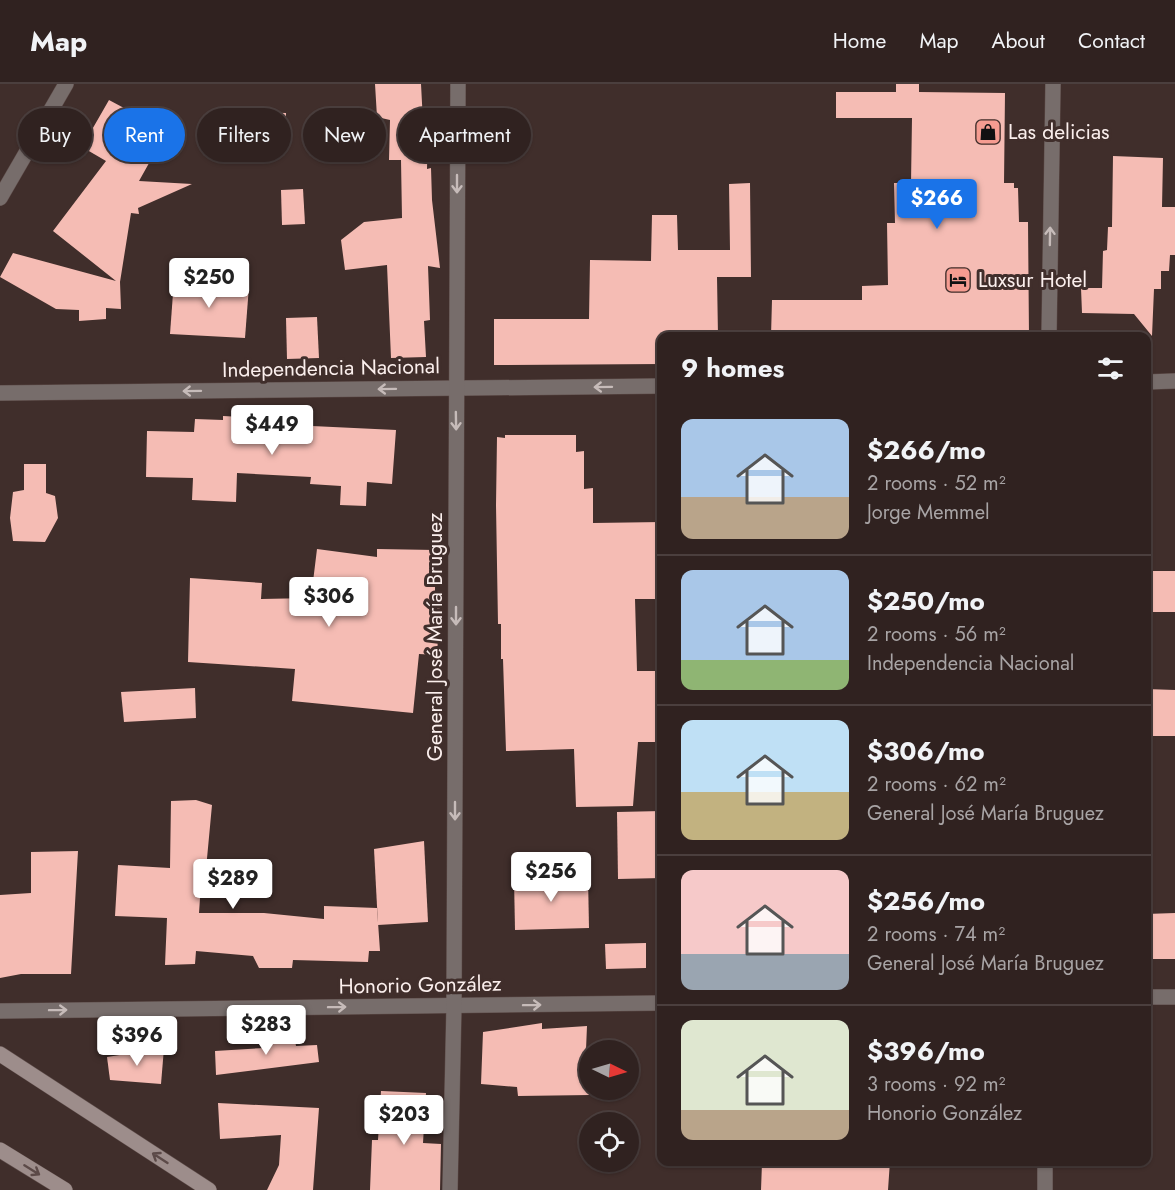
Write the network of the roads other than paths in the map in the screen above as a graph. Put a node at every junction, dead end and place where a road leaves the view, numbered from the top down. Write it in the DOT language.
graph roads {
  1 [pos="66,84"];
  2 [pos="458,84"];
  3 [pos="1053,84"];
  4 [pos="0,198"];
  5 [pos="1049,332"];
  6 [pos="1151,381"];
  7 [pos="1175,381"];
  8 [pos="657,386"];
  9 [pos="455,388"];
  10 [pos="0,393"];
  11 [pos="1151,997"];
  12 [pos="1175,997"];
  13 [pos="657,1003"];
  14 [pos="454,1005"];
  15 [pos="0,1011"];
  16 [pos="0,1054"];
  17 [pos="0,1150"];
  18 [pos="1045,1166"];
  19 [pos="64,1190"];
  20 [pos="209,1190"];
  21 [pos="450,1190"];
  22 [pos="1045,1190"];
  1 -- 4 [label="street"];
  2 -- 9 [label="street, General José María Bruguez, one-way"];
  5 -- 3 [label="street, one-way"];
  6 -- 7 [label="street"];
  8 -- 9 [label="street, Independencia Nacional, one-way"];
  9 -- 10 [label="street, Independencia Nacional, one-way"];
  9 -- 14 [label="street, General José María Bruguez, one-way"];
  11 -- 12 [label="street"];
  14 -- 13 [label="street, Honorio González, one-way"];
  15 -- 14 [label="street, Honorio González, one-way"];
  14 -- 21 [label="street, General José María Bruguez"];
  20 -- 16 [label="main road, one-way"];
  17 -- 19 [label="main road, one-way"];
  18 -- 22 [label="street"];
}
